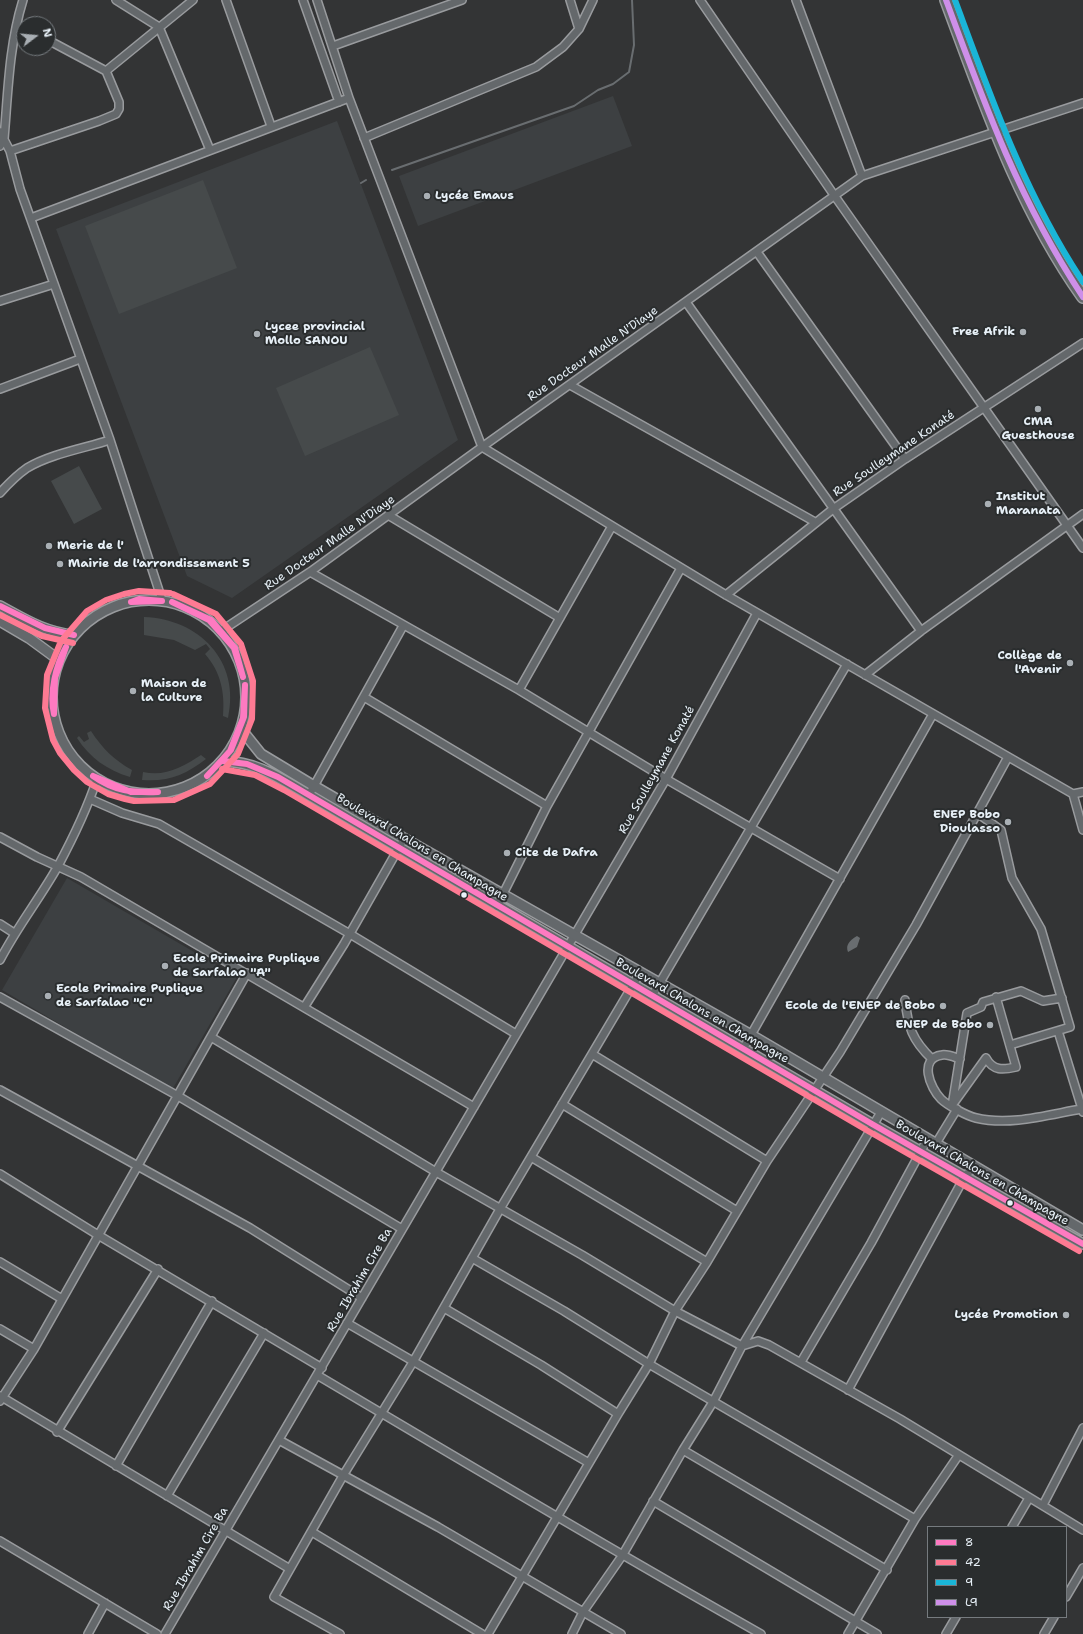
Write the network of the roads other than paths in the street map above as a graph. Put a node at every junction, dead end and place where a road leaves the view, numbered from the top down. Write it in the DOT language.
graph roads {
  1 [pos="23,0"];
  2 [pos="116,0"];
  3 [pos="193,0"];
  4 [pos="226,0"];
  5 [pos="303,0"];
  6 [pos="317,0"];
  7 [pos="462,0"];
  8 [pos="570,0"];
  9 [pos="592,0"];
  10 [pos="700,0"];
  11 [pos="796,0"];
  12 [pos="946,0"];
  13 [pos="18,16"];
  14 [pos="16,22"];
  15 [pos="159,27"];
  16 [pos="579,29"];
  17 [pos="56,44"];
  18 [pos="333,46"];
  19 [pos="106,71"];
  20 [pos="349,98"];
  21 [pos="339,102"];
  22 [pos="1083,103"];
  23 [pos="271,126"];
  24 [pos="996,131"];
  25 [pos="0,132"];
  26 [pos="364,138"];
  27 [pos="4,139"];
  28 [pos="0,146"];
  29 [pos="210,150"];
  30 [pos="10,151"];
  31 [pos="862,176"];
  32 [pos="834,195"];
  33 [pos="31,218"];
  34 [pos="757,252"];
  35 [pos="54,284"];
  36 [pos="1083,297"];
  37 [pos="0,301"];
  38 [pos="686,302"];
  39 [pos="1083,343"];
  40 [pos="80,359"];
  41 [pos="570,385"];
  42 [pos="0,389"];
  43 [pos="984,407"];
  44 [pos="110,440"];
  45 [pos="482,447"];
  46 [pos="905,459"];
  47 [pos="0,493"];
  48 [pos="833,509"];
  49 [pos="1083,514"];
  50 [pos="388,515"];
  51 [pos="815,522"];
  52 [pos="612,526"];
  53 [pos="1067,526"];
  54 [pos="1083,548"];
  55 [pos="681,568"];
  56 [pos="310,572"];
  57 [pos="726,595"];
  58 [pos="162,600"];
  59 [pos="0,606"];
  60 [pos="757,613"];
  61 [pos="560,618"];
  62 [pos="0,621"];
  63 [pos="403,626"];
  64 [pos="221,631"];
  65 [pos="921,631"];
  66 [pos="74,635"];
  67 [pos="59,660"];
  68 [pos="847,664"];
  69 [pos="866,675"];
  70 [pos="519,690"];
  71 [pos="364,697"];
  72 [pos="933,714"];
  73 [pos="241,729"];
  74 [pos="589,733"];
  75 [pos="1008,757"];
  76 [pos="223,761"];
  77 [pos="97,779"];
  78 [pos="666,779"];
  79 [pos="314,786"];
  80 [pos="1083,792"];
  81 [pos="1073,794"];
  82 [pos="309,795"];
  83 [pos="90,799"];
  84 [pos="547,806"];
  85 [pos="977,813"];
  86 [pos="750,828"];
  87 [pos="1083,830"];
  88 [pos="0,837"];
  89 [pos="405,839"];
  90 [pos="400,847"];
  91 [pos="58,866"];
  92 [pos="840,879"];
  93 [pos="503,894"];
  94 [pos="497,906"];
  95 [pos="0,924"];
  96 [pos="14,932"];
  97 [pos="350,934"];
  98 [pos="574,936"];
  99 [pos="567,947"];
  100 [pos="0,960"];
  101 [pos="247,973"];
  102 [pos="640,973"];
  103 [pos="659,984"];
  104 [pos="633,985"];
  105 [pos="652,996"];
  106 [pos="0,997"];
  107 [pos="996,997"];
  108 [pos="1062,998"];
  109 [pos="905,1000"];
  110 [pos="305,1006"];
  111 [pos="1058,1031"];
  112 [pos="516,1034"];
  113 [pos="751,1035"];
  114 [pos="211,1037"];
  115 [pos="1010,1045"];
  116 [pos="744,1049"];
  117 [pos="592,1054"];
  118 [pos="932,1059"];
  119 [pos="960,1059"];
  120 [pos="823,1078"];
  121 [pos="0,1090"];
  122 [pos="814,1091"];
  123 [pos="178,1096"];
  124 [pos="562,1104"];
  125 [pos="474,1107"];
  126 [pos="954,1107"];
  127 [pos="1082,1110"];
  128 [pos="881,1112"];
  129 [pos="872,1124"];
  130 [pos="931,1142"];
  131 [pos="920,1151"];
  132 [pos="531,1157"];
  133 [pos="767,1161"];
  134 [pos="138,1165"];
  135 [pos="974,1167"];
  136 [pos="436,1172"];
  137 [pos="0,1174"];
  138 [pos="965,1176"];
  139 [pos="500,1209"];
  140 [pos="737,1211"];
  141 [pos="402,1229"];
  142 [pos="1083,1230"];
  143 [pos="98,1235"];
  144 [pos="1083,1244"];
  145 [pos="472,1258"];
  146 [pos="0,1262"];
  147 [pos="707,1262"];
  148 [pos="158,1269"];
  149 [pos="362,1298"];
  150 [pos="62,1299"];
  151 [pos="212,1301"];
  152 [pos="444,1308"];
  153 [pos="674,1311"];
  154 [pos="347,1323"];
  155 [pos="0,1329"];
  156 [pos="264,1333"];
  157 [pos="742,1346"];
  158 [pos="34,1348"];
  159 [pos="413,1362"];
  160 [pos="801,1362"];
  161 [pos="649,1364"];
  162 [pos="322,1368"];
  163 [pos="317,1375"];
  164 [pos="848,1390"];
  165 [pos="1,1398"];
  166 [pos="713,1402"];
  167 [pos="381,1413"];
  168 [pos="618,1414"];
  169 [pos="1083,1428"];
  170 [pos="57,1432"];
  171 [pos="1080,1439"];
  172 [pos="279,1440"];
  173 [pos="683,1450"];
  174 [pos="958,1456"];
  175 [pos="589,1463"];
  176 [pos="116,1466"];
  177 [pos="344,1474"];
  178 [pos="167,1496"];
  179 [pos="1029,1498"];
  180 [pos="653,1501"];
  181 [pos="1043,1506"];
  182 [pos="559,1516"];
  183 [pos="915,1519"];
  184 [pos="1013,1526"];
  185 [pos="225,1529"];
  186 [pos="1083,1530"];
  187 [pos="312,1532"];
  188 [pos="0,1541"];
  189 [pos="622,1556"];
  190 [pos="290,1568"];
  191 [pos="1083,1568"];
  192 [pos="887,1570"];
  193 [pos="522,1577"];
  194 [pos="1067,1595"];
  195 [pos="105,1603"];
  196 [pos="583,1612"];
  197 [pos="955,1618"];
  198 [pos="1053,1618"];
  199 [pos="855,1622"];
  200 [pos="88,1634"];
  201 [pos="157,1634"];
  202 [pos="165,1634"];
  203 [pos="340,1634"];
  204 [pos="482,1634"];
  205 [pos="488,1634"];
  206 [pos="572,1634"];
  207 [pos="621,1634"];
  208 [pos="761,1634"];
  209 [pos="848,1634"];
  210 [pos="877,1634"];
  211 [pos="946,1634"];
  212 [pos="1044,1634"];
  1 -- 13 [label="street"];
  2 -- 15 [label="street"];
  3 -- 15 [label="street"];
  4 -- 23 [label="street"];
  5 -- 21 [label="street"];
  6 -- 18 [label="street"];
  7 -- 18 [label="street"];
  8 -- 16 [label="street"];
  9 -- 16 [label="street"];
  10 -- 32 [label="street"];
  11 -- 31 [label="street"];
  12 -- 24 [label="highway"];
  14 -- 27 [label="street"];
  15 -- 19 [label="street"];
  15 -- 29 [label="street"];
  16 -- 26 [label="street"];
  17 -- 19 [label="street"];
  18 -- 20 [label="street"];
  19 -- 30 [label="street"];
  20 -- 21 [label="street"];
  20 -- 26 [label="street"];
  21 -- 23 [label="street"];
  22 -- 24 [label="street, Rue Docteur Malle N'Diaye"];
  23 -- 29 [label="street"];
  24 -- 31 [label="street, Rue Docteur Malle N'Diaye"];
  24 -- 36 [label="highway"];
  25 -- 27 [label="street"];
  26 -- 45 [label="street"];
  27 -- 28 [label="street"];
  27 -- 30 [label="street"];
  29 -- 33 [label="street"];
  30 -- 33 [label="street"];
  31 -- 32 [label="street, Rue Docteur Malle N'Diaye"];
  32 -- 34 [label="street, Rue Docteur Malle N'Diaye"];
  32 -- 43 [label="street"];
  33 -- 35 [label="street"];
  34 -- 38 [label="street, Rue Docteur Malle N'Diaye"];
  34 -- 46 [label="street"];
  35 -- 37 [label="street"];
  35 -- 40 [label="street"];
  38 -- 41 [label="street, Rue Docteur Malle N'Diaye"];
  38 -- 48 [label="street"];
  39 -- 43 [label="street, Rue Soulleymane Konaté"];
  40 -- 42 [label="street"];
  40 -- 44 [label="street"];
  41 -- 45 [label="street, Rue Docteur Malle N'Diaye"];
  41 -- 51 [label="street"];
  43 -- 46 [label="street, Rue Soulleymane Konaté"];
  43 -- 53 [label="street"];
  44 -- 47 [label="street"];
  44 -- 58 [label="street"];
  45 -- 50 [label="street, Rue Docteur Malle N'Diaye"];
  45 -- 52 [label="street"];
  46 -- 48 [label="street, Rue Soulleymane Konaté"];
  48 -- 51 [label="street, Rue Soulleymane Konaté"];
  48 -- 65 [label="street"];
  49 -- 53 [label="street"];
  50 -- 56 [label="street, Rue Docteur Malle N'Diaye"];
  50 -- 61 [label="street"];
  51 -- 57 [label="street, Rue Soulleymane Konaté"];
  52 -- 55 [label="street"];
  52 -- 61 [label="street"];
  53 -- 54 [label="street"];
  53 -- 65 [label="street"];
  55 -- 57 [label="street"];
  55 -- 74 [label="street"];
  56 -- 63 [label="street"];
  56 -- 64 [label="street, Rue Docteur Malle N'Diaye"];
  57 -- 60 [label="street"];
  58 -- 64 [label="main road"];
  58 -- 66 [label="main road"];
  59 -- 66 [label="main road"];
  60 -- 68 [label="street"];
  60 -- 78 [label="street, Rue Soulleymane Konaté"];
  61 -- 70 [label="street"];
  62 -- 67 [label="main road"];
  63 -- 70 [label="street"];
  63 -- 71 [label="street"];
  64 -- 73 [label="main road"];
  65 -- 69 [label="street"];
  66 -- 67 [label="main road"];
  67 -- 77 [label="main road"];
  68 -- 69 [label="street"];
  68 -- 86 [label="street"];
  69 -- 72 [label="street"];
  70 -- 74 [label="street"];
  71 -- 79 [label="street"];
  71 -- 84 [label="street"];
  72 -- 75 [label="street"];
  72 -- 92 [label="street"];
  73 -- 76 [label="main road"];
  73 -- 79 [label="main road, Boulevard Chalons en Champagne"];
  74 -- 78 [label="street"];
  74 -- 84 [label="street"];
  75 -- 81 [label="street"];
  75 -- 85 [label="street"];
  76 -- 77 [label="main road"];
  76 -- 82 [label="main road, Boulevard Chalons en Champagne"];
  77 -- 83 [label="street"];
  78 -- 86 [label="street"];
  78 -- 98 [label="street, Rue Soulleymane Konaté"];
  79 -- 82 [label="street"];
  79 -- 89 [label="main road, Boulevard Chalons en Champagne"];
  80 -- 81 [label="street"];
  81 -- 87 [label="street"];
  82 -- 90 [label="main road, Boulevard Chalons en Champagne"];
  83 -- 91 [label="street"];
  83 -- 97 [label="street"];
  84 -- 93 [label="street"];
  85 -- 108 [label="street"];
  85 -- 120 [label="street"];
  86 -- 92 [label="street"];
  86 -- 103 [label="street"];
  88 -- 91 [label="street"];
  89 -- 90 [label="street"];
  89 -- 93 [label="main road, Boulevard Chalons en Champagne"];
  90 -- 94 [label="main road, Boulevard Chalons en Champagne"];
  90 -- 97 [label="street"];
  91 -- 96 [label="street"];
  91 -- 101 [label="street"];
  92 -- 113 [label="street"];
  93 -- 94 [label="street"];
  93 -- 98 [label="main road, Boulevard Chalons en Champagne"];
  94 -- 99 [label="main road, Boulevard Chalons en Champagne"];
  95 -- 96 [label="street"];
  96 -- 100 [label="street"];
  97 -- 110 [label="street"];
  97 -- 112 [label="street"];
  98 -- 99 [label="street, Rue Ibrahim Cire Ba"];
  98 -- 102 [label="main road, Boulevard Chalons en Champagne"];
  99 -- 104 [label="main road, Boulevard Chalons en Champagne"];
  99 -- 112 [label="street, Rue Ibrahim Cire Ba"];
  101 -- 110 [label="street"];
  101 -- 114 [label="street"];
  102 -- 103 [label="main road, Boulevard Chalons en Champagne"];
  102 -- 104 [label="street"];
  103 -- 105 [label="street"];
  103 -- 113 [label="main road, Boulevard Chalons en Champagne"];
  104 -- 105 [label="main road, Boulevard Chalons en Champagne"];
  104 -- 117 [label="street"];
  105 -- 116 [label="main road, Boulevard Chalons en Champagne"];
  106 -- 123 [label="street"];
  107 -- 108 [label="street"];
  107 -- 115 [label="street"];
  107 -- 119 [label="street"];
  108 -- 111 [label="street"];
  109 -- 118 [label="street"];
  110 -- 125 [label="street"];
  111 -- 115 [label="street"];
  111 -- 127 [label="street"];
  112 -- 125 [label="street, Rue Ibrahim Cire Ba"];
  113 -- 116 [label="street"];
  113 -- 120 [label="main road, Boulevard Chalons en Champagne"];
  114 -- 123 [label="street"];
  114 -- 136 [label="street"];
  115 -- 126 [label="street"];
  116 -- 122 [label="main road, Boulevard Chalons en Champagne"];
  117 -- 124 [label="street"];
  117 -- 133 [label="street"];
  118 -- 119 [label="street"];
  118 -- 126 [label="street"];
  119 -- 126 [label="street"];
  120 -- 122 [label="street"];
  120 -- 128 [label="main road, Boulevard Chalons en Champagne"];
  121 -- 134 [label="street"];
  122 -- 129 [label="main road, Boulevard Chalons en Champagne"];
  122 -- 133 [label="street"];
  123 -- 134 [label="street"];
  123 -- 141 [label="street"];
  124 -- 132 [label="street"];
  124 -- 140 [label="street"];
  125 -- 136 [label="street, Rue Ibrahim Cire Ba"];
  126 -- 127 [label="street"];
  126 -- 130 [label="street"];
  128 -- 129 [label="street"];
  128 -- 130 [label="main road, Boulevard Chalons en Champagne"];
  129 -- 131 [label="main road, Boulevard Chalons en Champagne"];
  129 -- 157 [label="street"];
  130 -- 131 [label="street"];
  130 -- 135 [label="main road, Boulevard Chalons en Champagne"];
  131 -- 138 [label="main road, Boulevard Chalons en Champagne"];
  131 -- 160 [label="street"];
  132 -- 139 [label="street"];
  132 -- 147 [label="street"];
  133 -- 140 [label="street"];
  134 -- 143 [label="street"];
  134 -- 149 [label="street"];
  135 -- 138 [label="street"];
  135 -- 142 [label="main road, Boulevard Chalons en Champagne"];
  136 -- 139 [label="street"];
  136 -- 141 [label="street, Rue Ibrahim Cire Ba"];
  137 -- 143 [label="street"];
  138 -- 144 [label="main road, Boulevard Chalons en Champagne"];
  138 -- 164 [label="street"];
  139 -- 145 [label="street"];
  139 -- 153 [label="street"];
  140 -- 147 [label="street"];
  141 -- 149 [label="street, Rue Ibrahim Cire Ba"];
  143 -- 148 [label="street"];
  143 -- 150 [label="street"];
  145 -- 152 [label="street"];
  145 -- 161 [label="street"];
  146 -- 150 [label="street"];
  147 -- 153 [label="street"];
  148 -- 151 [label="street"];
  148 -- 170 [label="street"];
  149 -- 154 [label="street, Rue Ibrahim Cire Ba"];
  150 -- 158 [label="street"];
  151 -- 156 [label="street"];
  151 -- 176 [label="street"];
  152 -- 159 [label="street"];
  152 -- 168 [label="street"];
  153 -- 157 [label="street"];
  153 -- 161 [label="street"];
  154 -- 159 [label="street"];
  154 -- 162 [label="street, Rue Ibrahim Cire Ba"];
  155 -- 158 [label="street"];
  156 -- 162 [label="street"];
  156 -- 178 [label="street"];
  157 -- 160 [label="street"];
  157 -- 166 [label="street"];
  158 -- 165 [label="street"];
  159 -- 167 [label="street"];
  159 -- 175 [label="street"];
  160 -- 164 [label="street"];
  161 -- 166 [label="street"];
  161 -- 168 [label="street"];
  162 -- 163 [label="street, Rue Ibrahim Cire Ba"];
  163 -- 167 [label="street"];
  163 -- 172 [label="street, Rue Ibrahim Cire Ba"];
  164 -- 174 [label="street"];
  165 -- 170 [label="street"];
  166 -- 173 [label="street"];
  166 -- 183 [label="street"];
  167 -- 177 [label="street"];
  167 -- 182 [label="street"];
  168 -- 175 [label="street"];
  169 -- 171 [label="street"];
  170 -- 176 [label="street"];
  171 -- 181 [label="street"];
  172 -- 177 [label="street"];
  172 -- 185 [label="street, Rue Ibrahim Cire Ba"];
  173 -- 180 [label="street"];
  173 -- 192 [label="street"];
  174 -- 179 [label="street"];
  174 -- 183 [label="street"];
  175 -- 182 [label="street"];
  176 -- 178 [label="street"];
  177 -- 187 [label="street"];
  177 -- 193 [label="street"];
  178 -- 185 [label="street"];
  179 -- 181 [label="street"];
  179 -- 184 [label="street"];
  180 -- 189 [label="street"];
  180 -- 199 [label="street"];
  181 -- 186 [label="street"];
  182 -- 189 [label="street"];
  182 -- 193 [label="street"];
  183 -- 192 [label="street"];
  185 -- 190 [label="street"];
  185 -- 202 [label="street, Rue Ibrahim Cire Ba"];
  187 -- 190 [label="street"];
  187 -- 204 [label="street"];
  188 -- 195 [label="street"];
  189 -- 196 [label="street"];
  189 -- 208 [label="street"];
  190 -- 203 [label="street"];
  191 -- 194 [label="street"];
  192 -- 199 [label="street"];
  193 -- 196 [label="street"];
  193 -- 205 [label="street"];
  195 -- 200 [label="street"];
  195 -- 201 [label="street"];
  196 -- 206 [label="street"];
  196 -- 207 [label="street"];
  197 -- 211 [label="street"];
  198 -- 212 [label="street"];
  199 -- 209 [label="street"];
  199 -- 210 [label="street"];
}
